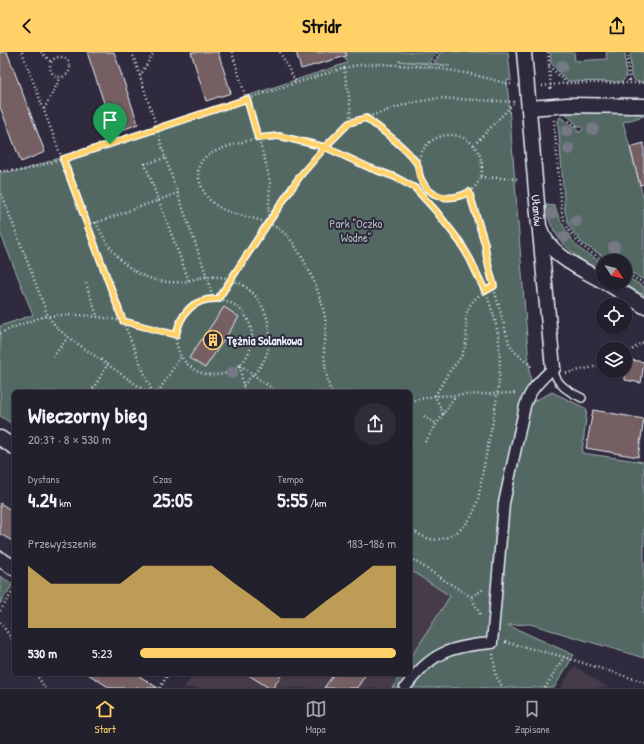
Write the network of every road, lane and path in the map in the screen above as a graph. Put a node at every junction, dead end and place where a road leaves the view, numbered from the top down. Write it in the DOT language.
graph roads {
  1 [pos="22,52"];
  2 [pos="42,52"];
  3 [pos="60,52"];
  4 [pos="132,52"];
  5 [pos="154,52"];
  6 [pos="232,52"];
  7 [pos="280,52"];
  8 [pos="438,52"];
  9 [pos="524,52"];
  10 [pos="548,52"];
  11 [pos="627,52"];
  12 [pos="60,56"];
  13 [pos="51,62"];
  14 [pos="549,66"];
  15 [pos="429,67"];
  16 [pos="344,68"];
  17 [pos="140,76"];
  18 [pos="61,77"];
  19 [pos="296,83"];
  20 [pos="568,83"];
  21 [pos="629,83"];
  22 [pos="644,83"];
  23 [pos="550,85"];
  24 [pos="528,86"];
  25 [pos="247,99"];
  26 [pos="552,106"];
  27 [pos="644,106"];
  28 [pos="530,108"];
  29 [pos="44,109"];
  30 [pos="366,118"];
  31 [pos="349,123"];
  32 [pos="157,128"];
  33 [pos="258,138"];
  34 [pos="474,146"];
  35 [pos="325,147"];
  36 [pos="165,158"];
  37 [pos="63,159"];
  38 [pos="418,165"];
  39 [pos="0,171"];
  40 [pos="480,177"];
  41 [pos="521,179"];
  42 [pos="427,188"];
  43 [pos="0,190"];
  44 [pos="469,192"];
  45 [pos="178,193"];
  46 [pos="421,194"];
  47 [pos="158,201"];
  48 [pos="96,222"];
  49 [pos="268,223"];
  50 [pos="87,226"];
  51 [pos="539,226"];
  52 [pos="596,255"];
  53 [pos="632,276"];
  54 [pos="207,277"];
  55 [pos="596,277"];
  56 [pos="232,280"];
  57 [pos="189,281"];
  58 [pos="86,282"];
  59 [pos="644,283"];
  60 [pos="494,286"];
  61 [pos="618,290"];
  62 [pos="485,291"];
  63 [pos="213,299"];
  64 [pos="218,299"];
  65 [pos="644,306"];
  66 [pos="48,316"];
  67 [pos="97,316"];
  68 [pos="123,321"];
  69 [pos="0,333"];
  70 [pos="176,335"];
  71 [pos="68,337"];
  72 [pos="644,342"];
  73 [pos="632,351"];
  74 [pos="181,356"];
  75 [pos="53,357"];
  76 [pos="108,364"];
  77 [pos="240,365"];
  78 [pos="596,367"];
  79 [pos="533,368"];
  80 [pos="553,368"];
  81 [pos="253,375"];
  82 [pos="243,386"];
  83 [pos="92,390"];
  84 [pos="144,390"];
  85 [pos="151,390"];
  86 [pos="160,390"];
  87 [pos="244,390"];
  88 [pos="274,390"];
  89 [pos="331,390"];
  90 [pos="497,393"];
  91 [pos="530,393"];
  92 [pos="455,395"];
  93 [pos="435,396"];
  94 [pos="582,398"];
  95 [pos="412,402"];
  96 [pos="443,414"];
  97 [pos="424,416"];
  98 [pos="437,424"];
  99 [pos="0,438"];
  100 [pos="425,442"];
  101 [pos="12,446"];
  102 [pos="412,530"];
  103 [pos="0,559"];
  104 [pos="412,559"];
  105 [pos="12,567"];
  106 [pos="12,593"];
  107 [pos="471,597"];
  108 [pos="0,611"];
  109 [pos="0,622"];
  110 [pos="12,639"];
  111 [pos="493,641"];
  112 [pos="564,657"];
  113 [pos="37,676"];
  114 [pos="168,676"];
  115 [pos="644,682"];
  116 [pos="46,688"];
  117 [pos="160,688"];
  118 [pos="405,688"];
  119 [pos="503,688"];
  120 [pos="546,688"];
  1 -- 29 [label="path"];
  2 -- 13 [label="path"];
  3 -- 12 [label="path"];
  4 -- 17 [label="path"];
  5 -- 17 [label="path"];
  6 -- 25 [label="path"];
  7 -- 19 [label="path"];
  8 -- 15 [label="path"];
  9 -- 24 [label="street, Ułanów"];
  10 -- 14 [label="path"];
  11 -- 21 [label="path"];
  12 -- 13 [label="path"];
  12 -- 18 [label="path"];
  13 -- 18 [label="path"];
  14 -- 20 [label="path"];
  14 -- 23 [label="path"];
  15 -- 16 [label="path"];
  15 -- 24 [label="path"];
  16 -- 19 [label="path"];
  16 -- 31 [label="path"];
  17 -- 32 [label="path"];
  18 -- 29 [label="path"];
  19 -- 25 [label="path"];
  20 -- 21 [label="path"];
  20 -- 23 [label="path"];
  21 -- 22 [label="path"];
  23 -- 24 [label="path"];
  23 -- 26 [label="path"];
  24 -- 28 [label="street, Ułanów"];
  25 -- 32 [label="path"];
  25 -- 33 [label="path"];
  26 -- 27 [label="street"];
  26 -- 28 [label="street"];
  26 -- 52 [label="path"];
  28 -- 51 [label="street, Ułanów"];
  29 -- 37 [label="path"];
  30 -- 31 [label="path"];
  30 -- 34 [label="path"];
  30 -- 38 [label="path"];
  31 -- 35 [label="path"];
  32 -- 36 [label="path"];
  32 -- 37 [label="path"];
  33 -- 35 [label="path"];
  33 -- 49 [label="path"];
  33 -- 49 [label="path"];
  34 -- 38 [label="path"];
  34 -- 40 [label="path"];
  35 -- 46 [label="path"];
  35 -- 49 [label="path"];
  36 -- 45 [label="path"];
  36 -- 47 [label="path"];
  37 -- 39 [label="path"];
  37 -- 50 [label="path"];
  38 -- 42 [label="path"];
  40 -- 41 [label="path"];
  40 -- 44 [label="path"];
  42 -- 44 [label="path"];
  42 -- 46 [label="path"];
  43 -- 66 [label="path"];
  44 -- 60 [label="path"];
  45 -- 47 [label="path"];
  45 -- 54 [label="path"];
  46 -- 62 [label="path"];
  47 -- 48 [label="path"];
  47 -- 57 [label="path"];
  48 -- 50 [label="path"];
  48 -- 57 [label="path"];
  49 -- 56 [label="path"];
  49 -- 89 [label="path"];
  50 -- 68 [label="path"];
  51 -- 55 [label="street, Ułanów"];
  51 -- 80 [label="street"];
  53 -- 59 [label="path"];
  54 -- 56 [label="path"];
  54 -- 57 [label="path"];
  54 -- 63 [label="path"];
  56 -- 64 [label="path"];
  56 -- 81 [label="path"];
  58 -- 67 [label="path"];
  60 -- 62 [label="path"];
  60 -- 79 [label="path"];
  61 -- 65 [label="street"];
  62 -- 90 [label="path"];
  62 -- 93 [label="path"];
  63 -- 64 [label="path"];
  63 -- 70 [label="path"];
  64 -- 77 [label="path"];
  66 -- 67 [label="path"];
  66 -- 69 [label="path"];
  66 -- 71 [label="path"];
  67 -- 68 [label="path"];
  68 -- 70 [label="path"];
  68 -- 85 [label="path"];
  70 -- 74 [label="path"];
  71 -- 75 [label="path"];
  71 -- 76 [label="path"];
  72 -- 73 [label="path"];
  74 -- 77 [label="path"];
  74 -- 86 [label="path"];
  76 -- 83 [label="path"];
  76 -- 84 [label="path"];
  77 -- 81 [label="path"];
  77 -- 82 [label="path"];
  78 -- 80 [label="path"];
  80 -- 91 [label="street"];
  80 -- 94 [label="lane"];
  81 -- 82 [label="path"];
  81 -- 88 [label="path"];
  82 -- 87 [label="path"];
  90 -- 91 [label="path"];
  90 -- 92 [label="path"];
  90 -- 102 [label="path"];
  91 -- 111 [label="street"];
  92 -- 93 [label="path"];
  92 -- 96 [label="path"];
  93 -- 95 [label="path"];
  93 -- 96 [label="path"];
  96 -- 98 [label="path"];
  97 -- 98 [label="path"];
  98 -- 100 [label="path"];
  99 -- 101 [label="street"];
  103 -- 105 [label="street"];
  104 -- 107 [label="path"];
  106 -- 108 [label="path"];
  109 -- 110 [label="path"];
  111 -- 112 [label="path"];
  111 -- 118 [label="street"];
  111 -- 119 [label="path"];
  112 -- 115 [label="path"];
  112 -- 120 [label="path"];
  113 -- 116 [label="path"];
  114 -- 117 [label="path"];
}
